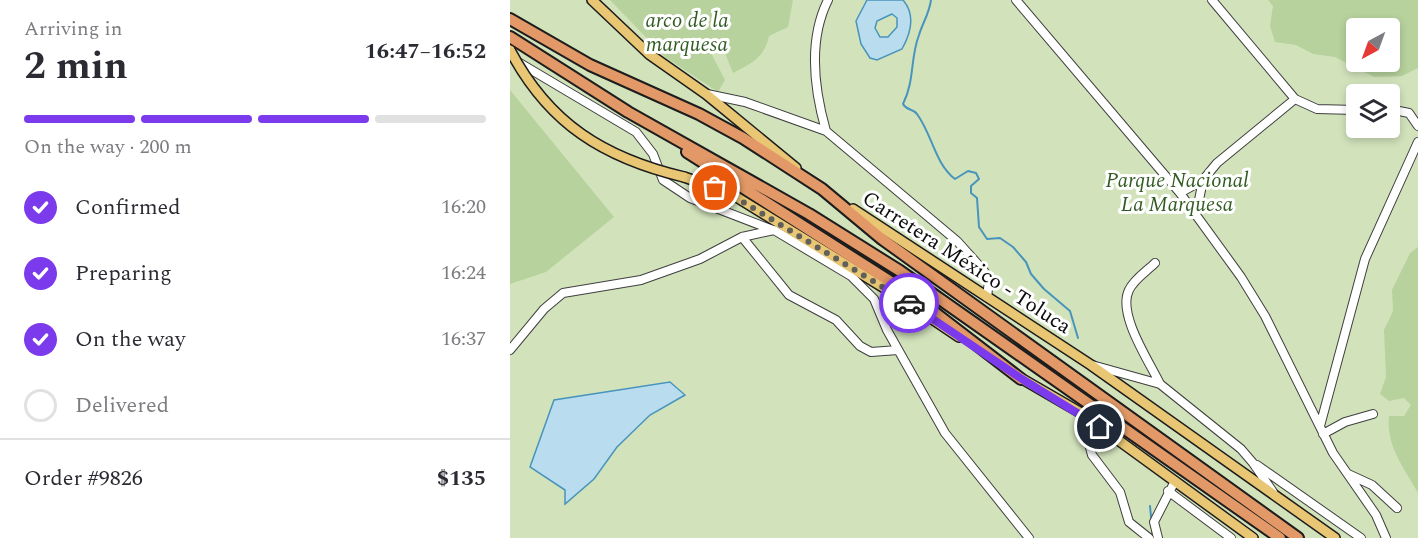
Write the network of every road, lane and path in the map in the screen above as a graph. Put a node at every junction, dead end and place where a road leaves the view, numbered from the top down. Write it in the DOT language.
graph roads {
  1 [pos="592,0"];
  2 [pos="828,0"];
  3 [pos="1016,0"];
  4 [pos="1212,0"];
  5 [pos="510,19"];
  6 [pos="510,37"];
  7 [pos="510,50"];
  8 [pos="510,57"];
  9 [pos="706,94"];
  10 [pos="1294,99"];
  11 [pos="1346,110"];
  12 [pos="1400,111"];
  13 [pos="628,112"];
  14 [pos="622,124"];
  15 [pos="1418,126"];
  16 [pos="826,131"];
  17 [pos="661,132"];
  18 [pos="1418,142"];
  19 [pos="1203,180"];
  20 [pos="822,189"];
  21 [pos="1180,193"];
  22 [pos="1196,215"];
  23 [pos="787,227"];
  24 [pos="774,230"];
  25 [pos="742,237"];
  26 [pos="1155,263"];
  27 [pos="987,297"];
  28 [pos="510,350"];
  29 [pos="898,350"];
  30 [pos="1091,365"];
  31 [pos="1022,379"];
  32 [pos="1160,384"];
  33 [pos="1081,413"];
  34 [pos="1373,414"];
  35 [pos="1321,430"];
  36 [pos="1253,463"];
  37 [pos="1346,474"];
  38 [pos="1175,481"];
  39 [pos="1168,491"];
  40 [pos="1274,494"];
  41 [pos="1397,508"];
  42 [pos="1147,537"];
  43 [pos="1029,538"];
  44 [pos="1158,538"];
  45 [pos="1231,538"];
  46 [pos="1253,538"];
  47 [pos="1280,538"];
  48 [pos="1298,538"];
  49 [pos="1335,538"];
  50 [pos="1360,538"];
  51 [pos="1386,538"];
  1 -- 9 [label="main road, Carretera México - Toluca"];
  2 -- 16 [label="street"];
  3 -- 21 [label="street"];
  4 -- 10 [label="street"];
  5 -- 20 [label="highway"];
  6 -- 13 [label="highway"];
  7 -- 23 [label="main road, bridge"];
  8 -- 14 [label="street"];
  9 -- 16 [label="street"];
  9 -- 20 [label="main road, Carretera México - Toluca"];
  10 -- 11 [label="street"];
  10 -- 19 [label="street"];
  12 -- 15 [label="street"];
  13 -- 14 [label="street"];
  13 -- 17 [label="highway"];
  14 -- 24 [label="street"];
  16 -- 27 [label="street"];
  17 -- 31 [label="highway"];
  17 -- 47 [label="highway"];
  18 -- 35 [label="street"];
  19 -- 21 [label="street"];
  19 -- 22 [label="street"];
  20 -- 27 [label="main road, Carretera México - Toluca"];
  20 -- 48 [label="highway"];
  21 -- 22 [label="street"];
  22 -- 35 [label="street"];
  23 -- 24 [label="street"];
  23 -- 31 [label="main road"];
  24 -- 25 [label="street"];
  24 -- 29 [label="street"];
  25 -- 28 [label="street"];
  25 -- 29 [label="street"];
  26 -- 32 [label="street"];
  27 -- 30 [label="main road, Carretera México - Toluca"];
  29 -- 43 [label="street"];
  30 -- 32 [label="street"];
  30 -- 40 [label="main road, Carretera México - Toluca"];
  31 -- 33 [label="main road"];
  32 -- 36 [label="street"];
  33 -- 38 [label="main road"];
  33 -- 42 [label="street"];
  34 -- 35 [label="street"];
  35 -- 37 [label="street"];
  36 -- 40 [label="street"];
  36 -- 50 [label="street"];
  37 -- 41 [label="street"];
  37 -- 51 [label="street"];
  38 -- 39 [label="street"];
  38 -- 46 [label="main road"];
  39 -- 44 [label="street"];
  39 -- 45 [label="street"];
  40 -- 49 [label="main road, Carretera México - Toluca"];
}
